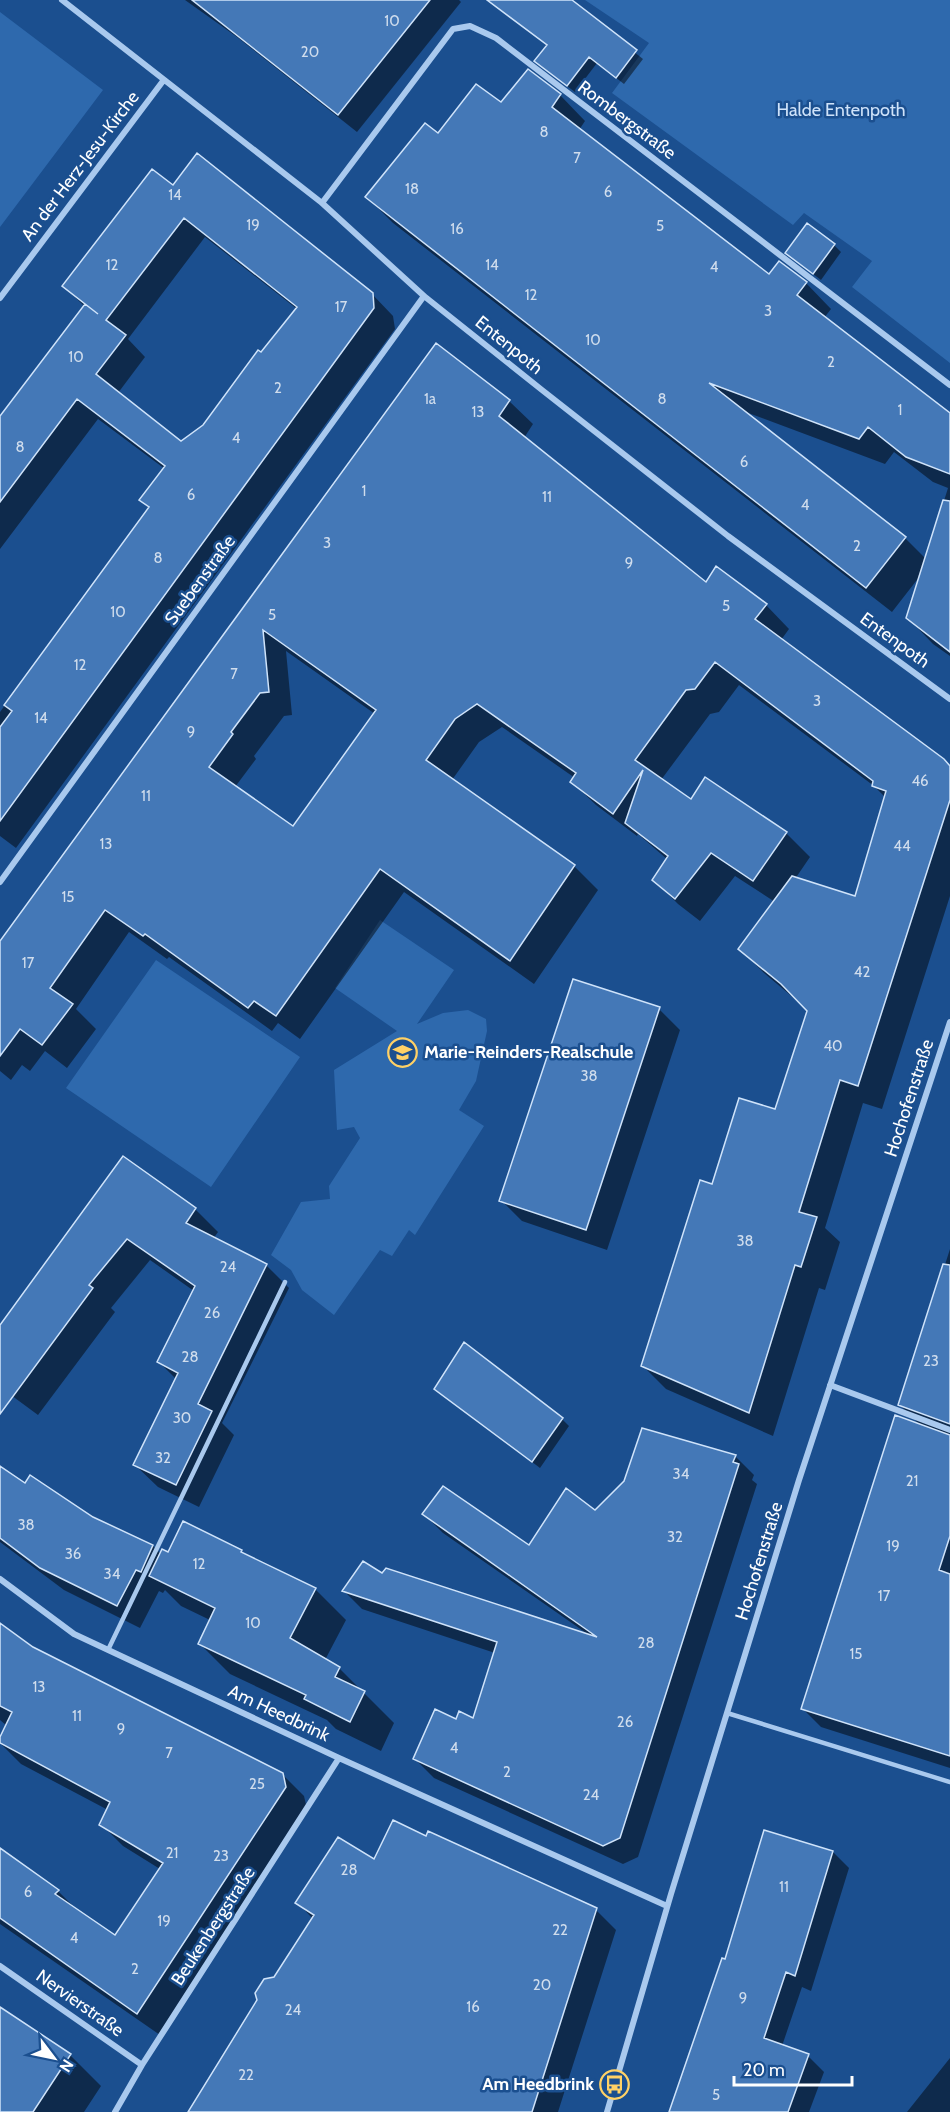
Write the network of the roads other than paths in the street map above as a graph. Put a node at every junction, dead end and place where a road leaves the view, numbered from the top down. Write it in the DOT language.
graph roads {
  1 [pos="62,0"];
  2 [pos="163,81"];
  3 [pos="322,203"];
  4 [pos="424,296"];
  5 [pos="0,298"];
  6 [pos="950,385"];
  7 [pos="950,699"];
  8 [pos="0,882"];
  9 [pos="950,1022"];
  10 [pos="285,1282"];
  11 [pos="830,1385"];
  12 [pos="950,1430"];
  13 [pos="0,1579"];
  14 [pos="108,1650"];
  15 [pos="727,1713"];
  16 [pos="339,1758"];
  17 [pos="950,1782"];
  18 [pos="667,1906"];
  19 [pos="0,1966"];
  20 [pos="142,2065"];
  21 [pos="115,2112"];
  22 [pos="607,2112"];
  1 -- 2 [label="street, Entenpoth"];
  2 -- 3 [label="street, Entenpoth"];
  2 -- 5 [label="street, An der Herz-Jesu-Kirche"];
  3 -- 4 [label="street, Entenpoth"];
  3 -- 6 [label="street, Rombergstraße"];
  4 -- 7 [label="street, Entenpoth"];
  4 -- 8 [label="street, Suebenstraße"];
  9 -- 11 [label="street, Hochofenstraße"];
  10 -- 14 [label="lane"];
  11 -- 12 [label="street"];
  11 -- 15 [label="street, Hochofenstraße"];
  13 -- 14 [label="street, Am Heedbrink"];
  14 -- 16 [label="street, Am Heedbrink"];
  15 -- 17 [label="lane"];
  15 -- 18 [label="street, Hochofenstraße"];
  16 -- 18 [label="street, Am Heedbrink"];
  16 -- 20 [label="street, Beukenbergstraße"];
  18 -- 22 [label="street, Hochofenstraße"];
  19 -- 20 [label="street, Nervierstraße"];
  20 -- 21 [label="street, Beukenbergstraße"];
}
